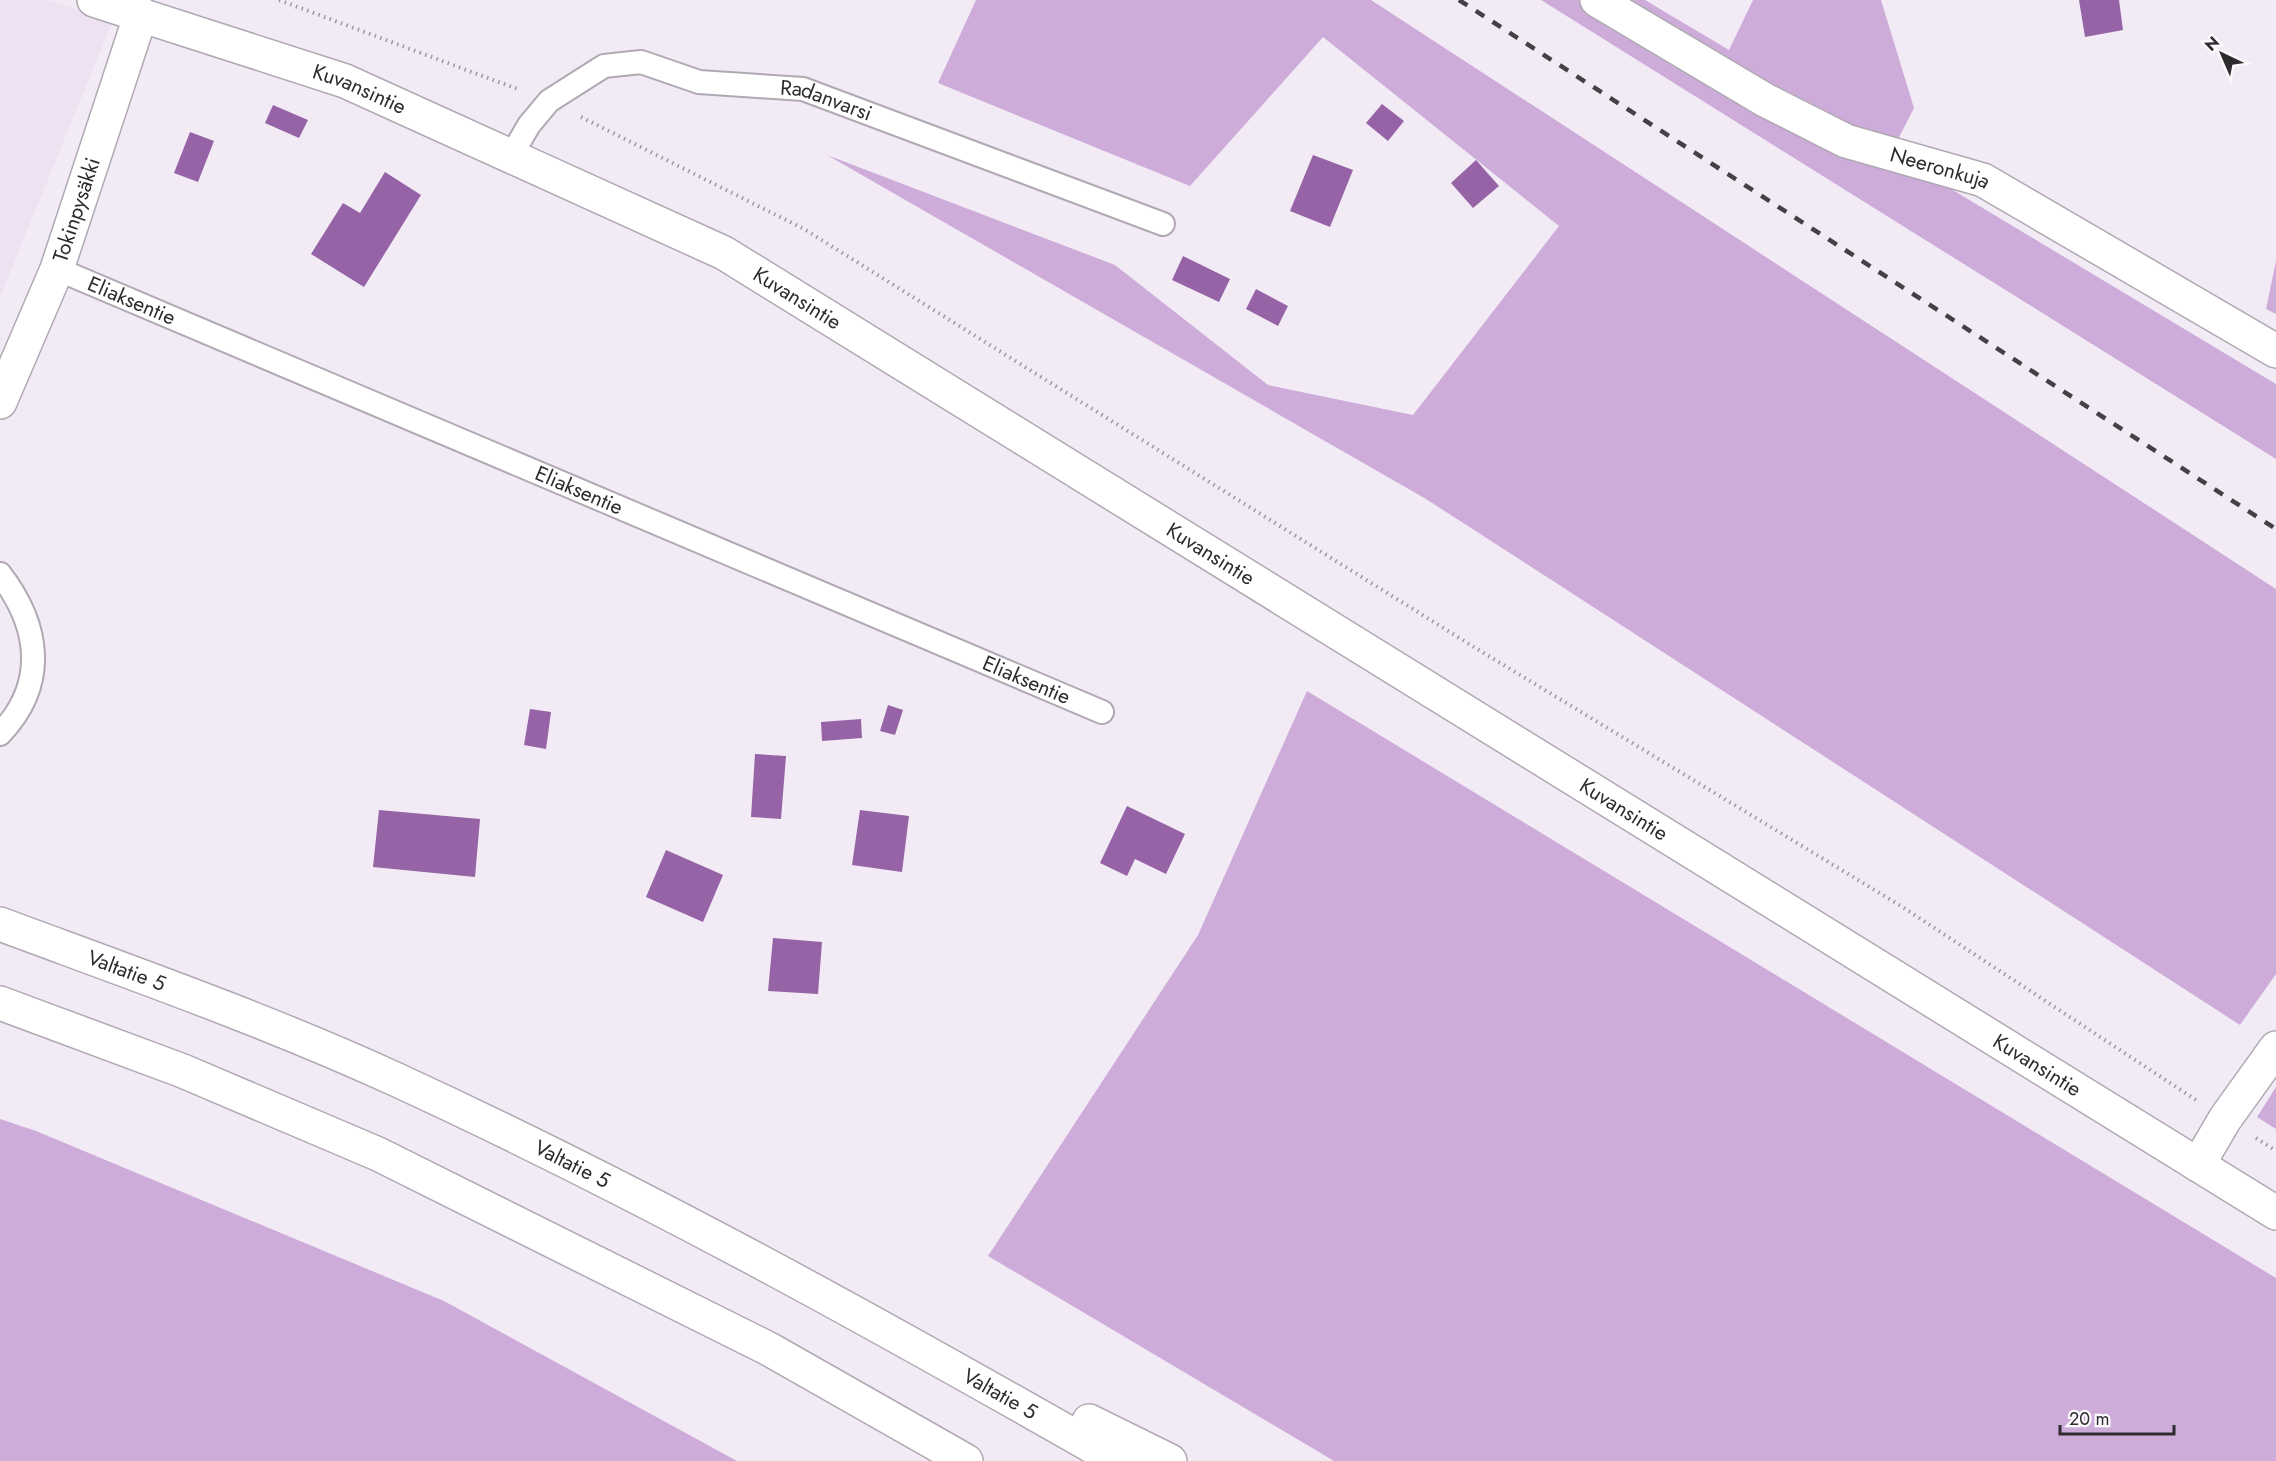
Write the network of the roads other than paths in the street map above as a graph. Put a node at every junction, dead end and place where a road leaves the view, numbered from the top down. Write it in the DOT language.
graph roads {
  1 [pos="94,0"];
  2 [pos="1597,0"];
  3 [pos="141,14"];
  4 [pos="511,156"];
  5 [pos="1163,224"];
  6 [pos="57,269"];
  7 [pos="2276,351"];
  8 [pos="0,402"];
  9 [pos="0,574"];
  10 [pos="1102,712"];
  11 [pos="0,734"];
  12 [pos="0,924"];
  13 [pos="0,1004"];
  14 [pos="2276,1048"];
  15 [pos="2198,1165"];
  16 [pos="2276,1213"];
  17 [pos="843,1304"];
  18 [pos="769,1349"];
  19 [pos="928,1461"];
  20 [pos="966,1461"];
  21 [pos="1118,1461"];
  22 [pos="1170,1461"];
  1 -- 3 [label="main road, Kuvansintie"];
  2 -- 7 [label="main road, Neeronkuja"];
  3 -- 4 [label="main road, Kuvansintie"];
  3 -- 6 [label="main road, Tokinpysäkki"];
  4 -- 5 [label="lane, Radanvarsi"];
  4 -- 15 [label="main road, Kuvansintie"];
  6 -- 8 [label="main road, Tokinpysäkki"];
  6 -- 10 [label="lane, Eliaksentie"];
  9 -- 11 [label="lane"];
  12 -- 17 [label="main road, Valtatie 5"];
  13 -- 18 [label="main road"];
  14 -- 15 [label="main road"];
  15 -- 16 [label="main road, Kuvansintie"];
  17 -- 21 [label="main road, Valtatie 5"];
  17 -- 22 [label="main road"];
  18 -- 19 [label="main road"];
  18 -- 20 [label="main road"];
}
